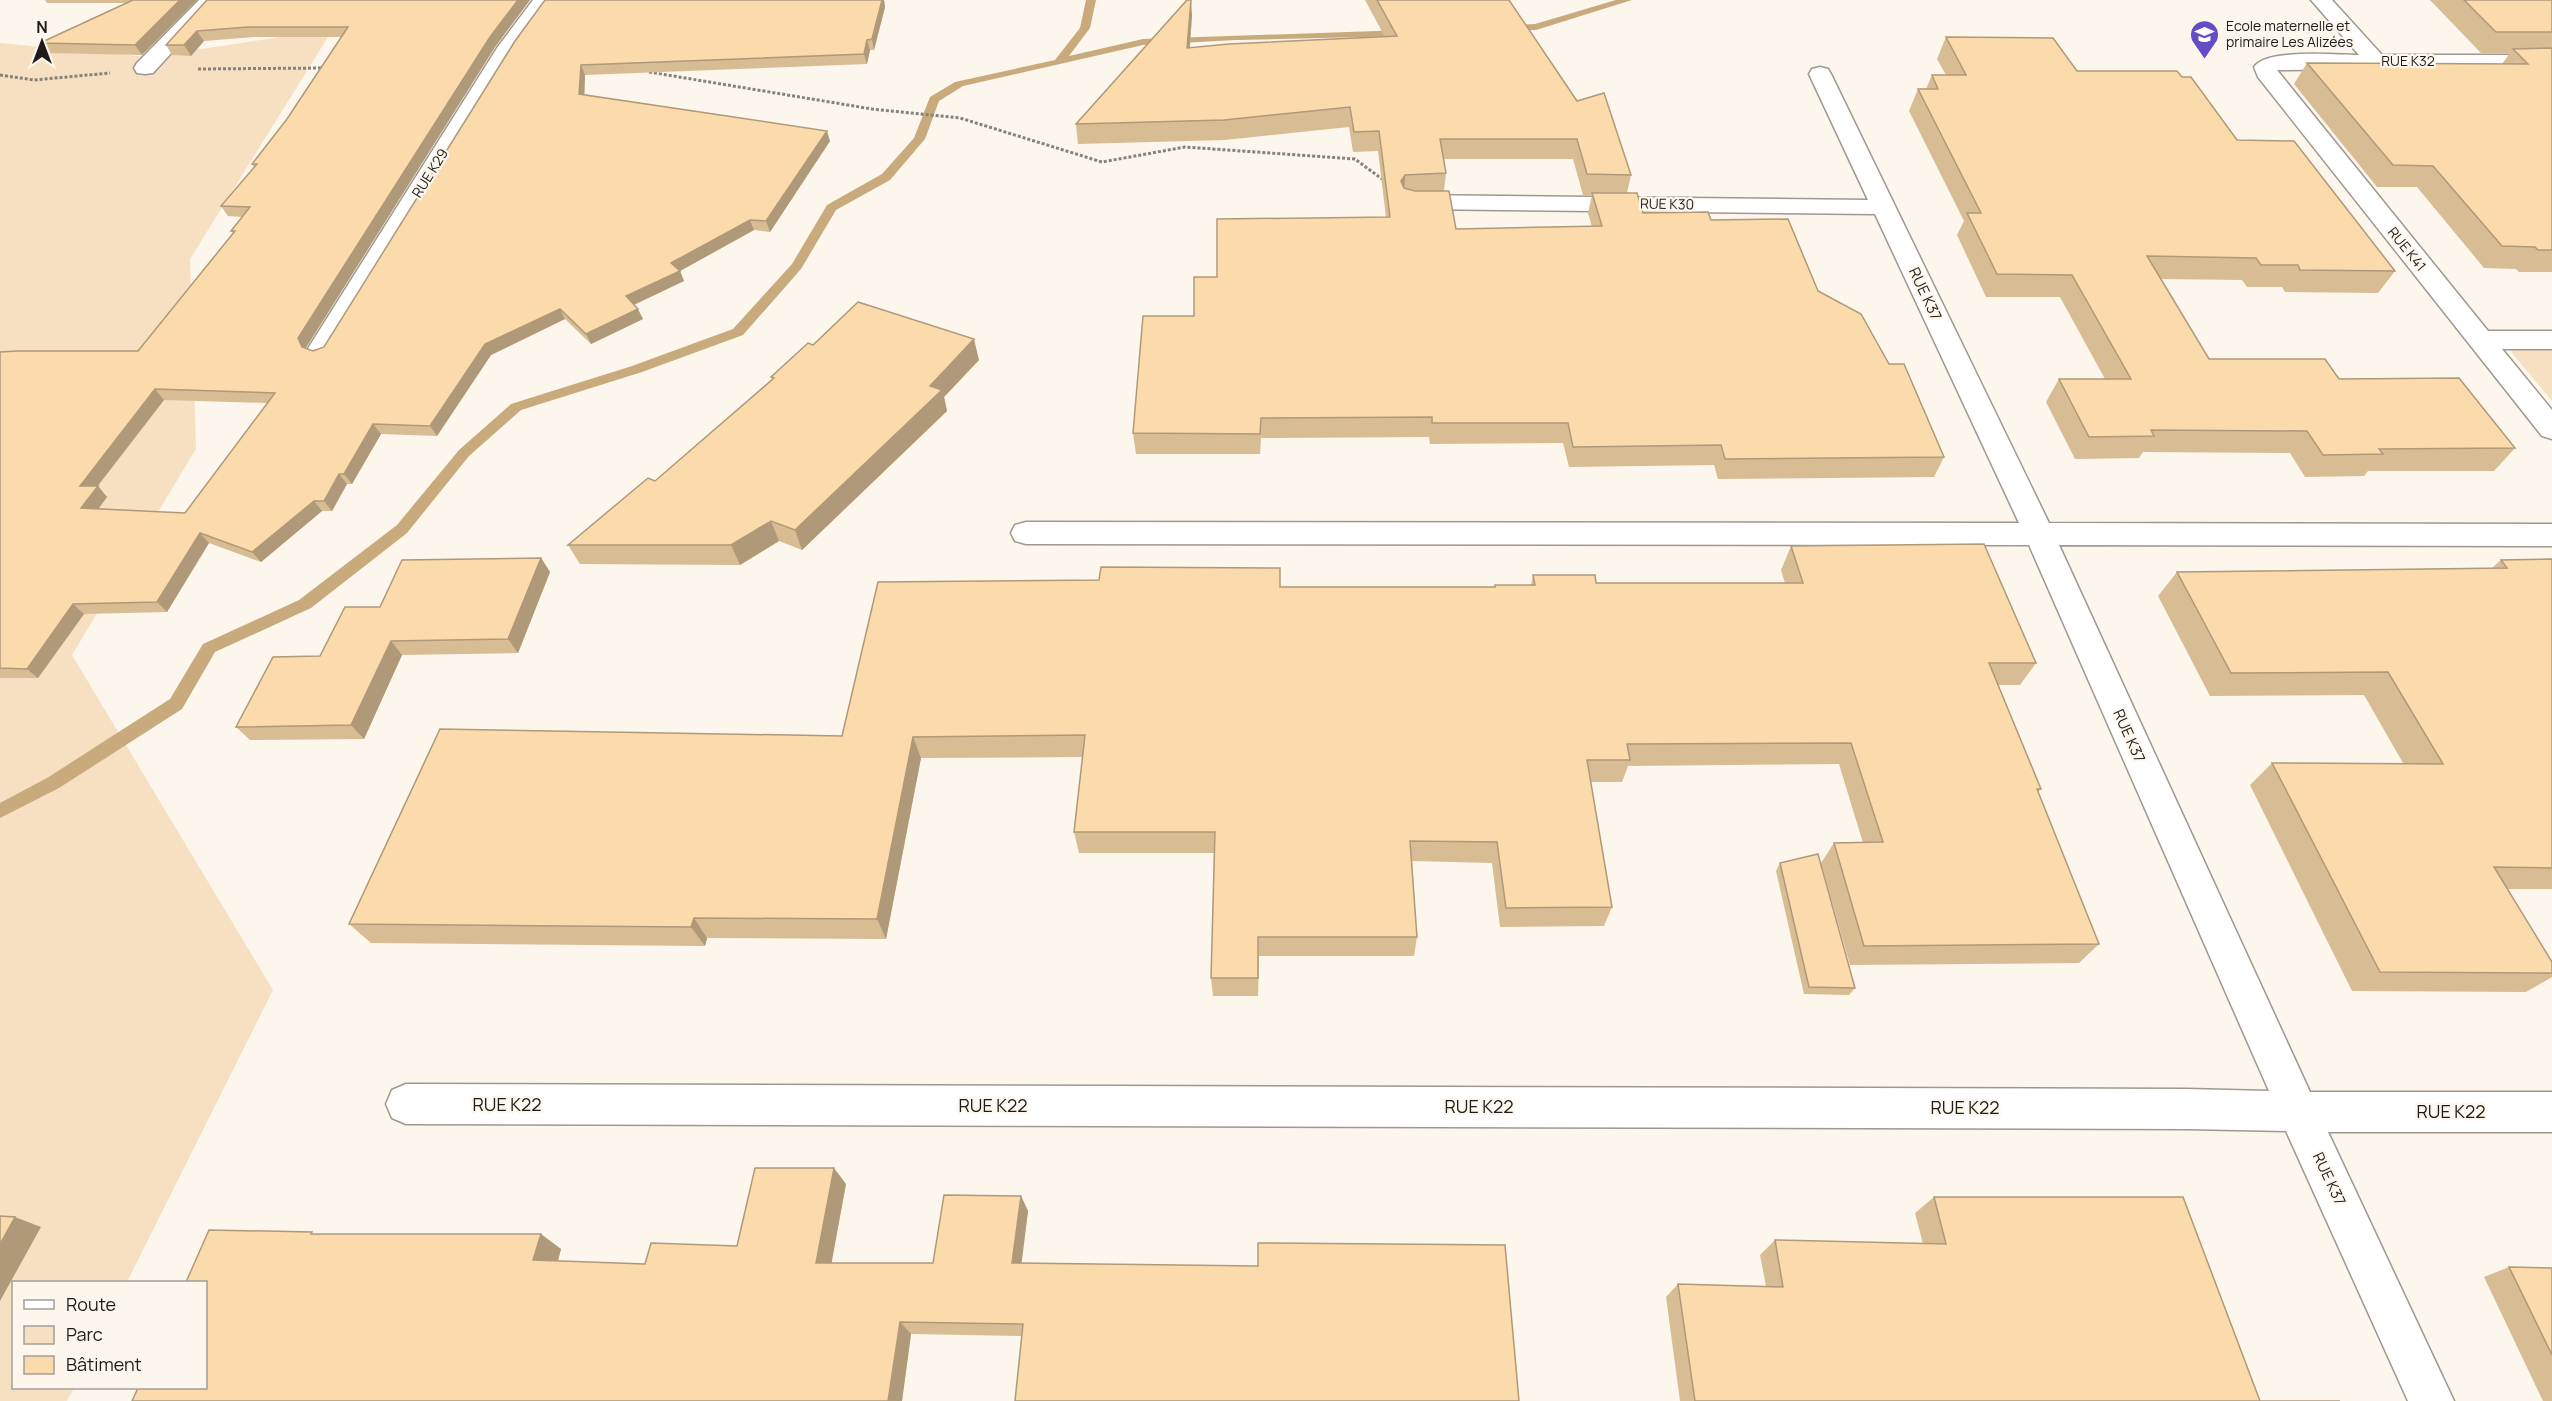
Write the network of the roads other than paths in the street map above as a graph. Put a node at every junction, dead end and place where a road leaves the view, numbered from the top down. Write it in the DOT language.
graph roads {
  1 [pos="210,0"];
  2 [pos="544,0"];
  3 [pos="2320,0"];
  4 [pos="2376,61"];
  5 [pos="2552,61"];
  6 [pos="2265,67"];
  7 [pos="145,68"];
  8 [pos="1820,74"];
  9 [pos="1413,202"];
  10 [pos="1884,207"];
  11 [pos="2481,340"];
  12 [pos="2552,340"];
  13 [pos="320,350"];
  14 [pos="2552,429"];
  15 [pos="1026,533"];
  16 [pos="2039,534"];
  17 [pos="2552,535"];
  18 [pos="406,1104"];
  19 [pos="2298,1112"];
  20 [pos="2552,1112"];
  21 [pos="2431,1401"];
  1 -- 7 [label="street"];
  2 -- 13 [label="street, RUE K29"];
  3 -- 4 [label="street"];
  4 -- 5 [label="street, RUE K32"];
  4 -- 6 [label="street, RUE K32"];
  6 -- 11 [label="street, RUE K41"];
  8 -- 10 [label="street, RUE K37"];
  9 -- 10 [label="street, RUE K30"];
  10 -- 16 [label="street, RUE K37"];
  11 -- 12 [label="street"];
  11 -- 14 [label="street, RUE K41"];
  15 -- 16 [label="street"];
  16 -- 17 [label="street"];
  16 -- 19 [label="street, RUE K37"];
  18 -- 19 [label="street, RUE K22"];
  19 -- 20 [label="street, RUE K22"];
  19 -- 21 [label="street, RUE K37"];
}
